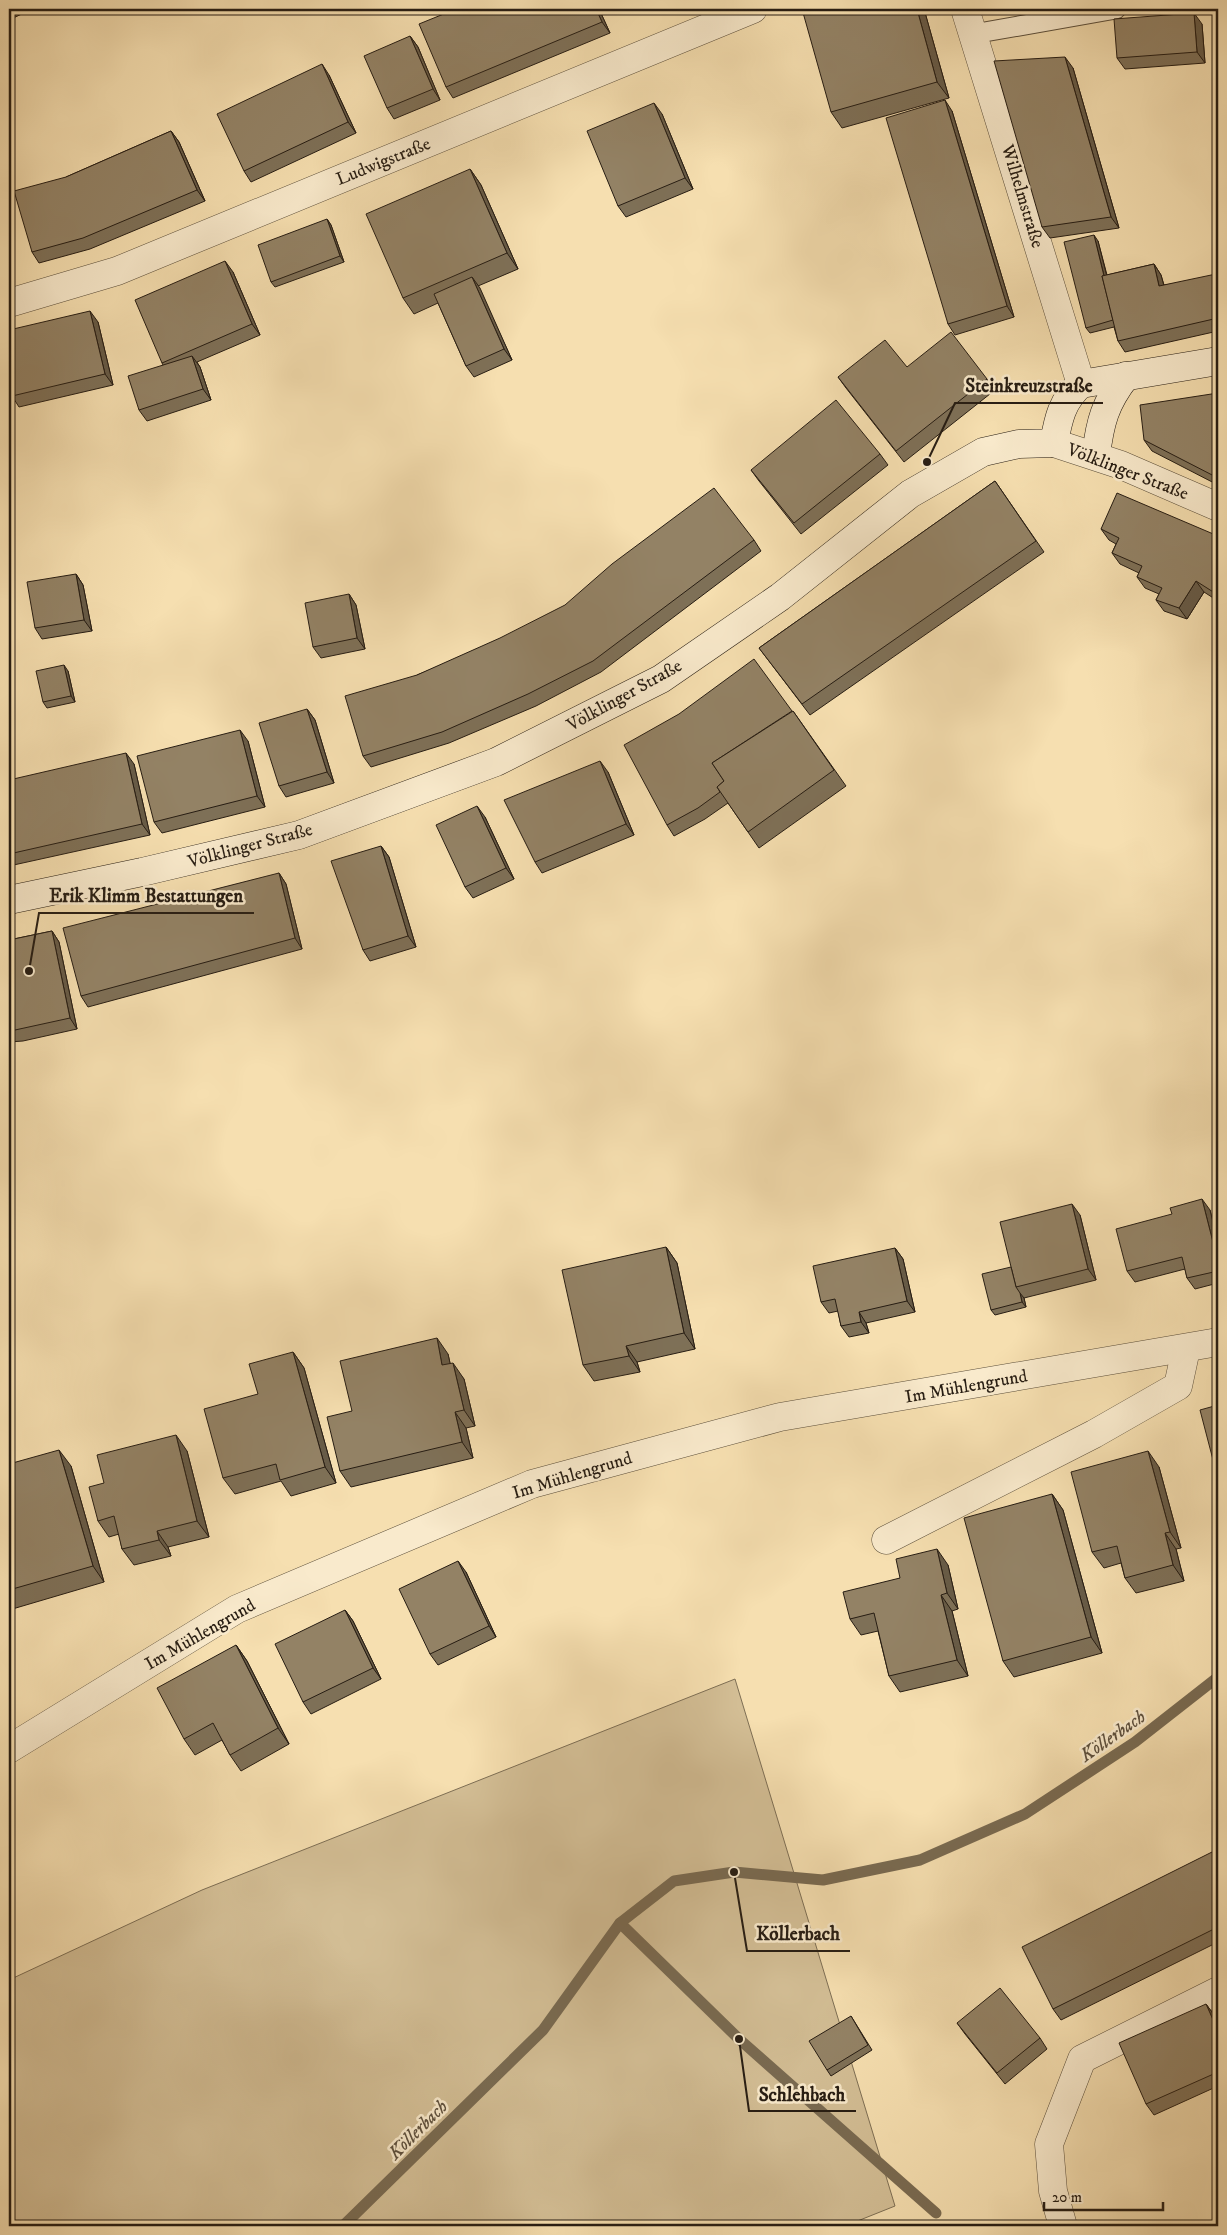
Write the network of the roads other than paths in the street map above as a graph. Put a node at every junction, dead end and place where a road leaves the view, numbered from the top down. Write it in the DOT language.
graph roads {
  1 [pos="753,9"];
  2 [pos="1116,9"];
  3 [pos="969,21"];
  4 [pos="9,303"];
  5 [pos="1218,360"];
  6 [pos="1126,376"];
  7 [pos="1081,384"];
  8 [pos="1054,443"];
  9 [pos="1096,455"];
  10 [pos="1218,508"];
  11 [pos="9,900"];
  12 [pos="1218,1342"];
  13 [pos="1186,1349"];
  14 [pos="886,1540"];
  15 [pos="9,1749"];
  16 [pos="1218,1991"];
  17 [pos="1064,2226"];
  1 -- 4 [label="street, Ludwigstraße"];
  2 -- 3 [label="lane"];
  3 -- 7 [label="street, Wilhelmstraße"];
  5 -- 6 [label="street"];
  6 -- 7 [label="street"];
  6 -- 9 [label="street"];
  7 -- 8 [label="street"];
  8 -- 9 [label="street, Völklinger Straße"];
  8 -- 11 [label="street, Völklinger Straße"];
  9 -- 10 [label="street, Völklinger Straße"];
  12 -- 13 [label="street, Im Mühlengrund"];
  13 -- 14 [label="street"];
  13 -- 15 [label="street, Im Mühlengrund"];
  16 -- 17 [label="street"];
}
